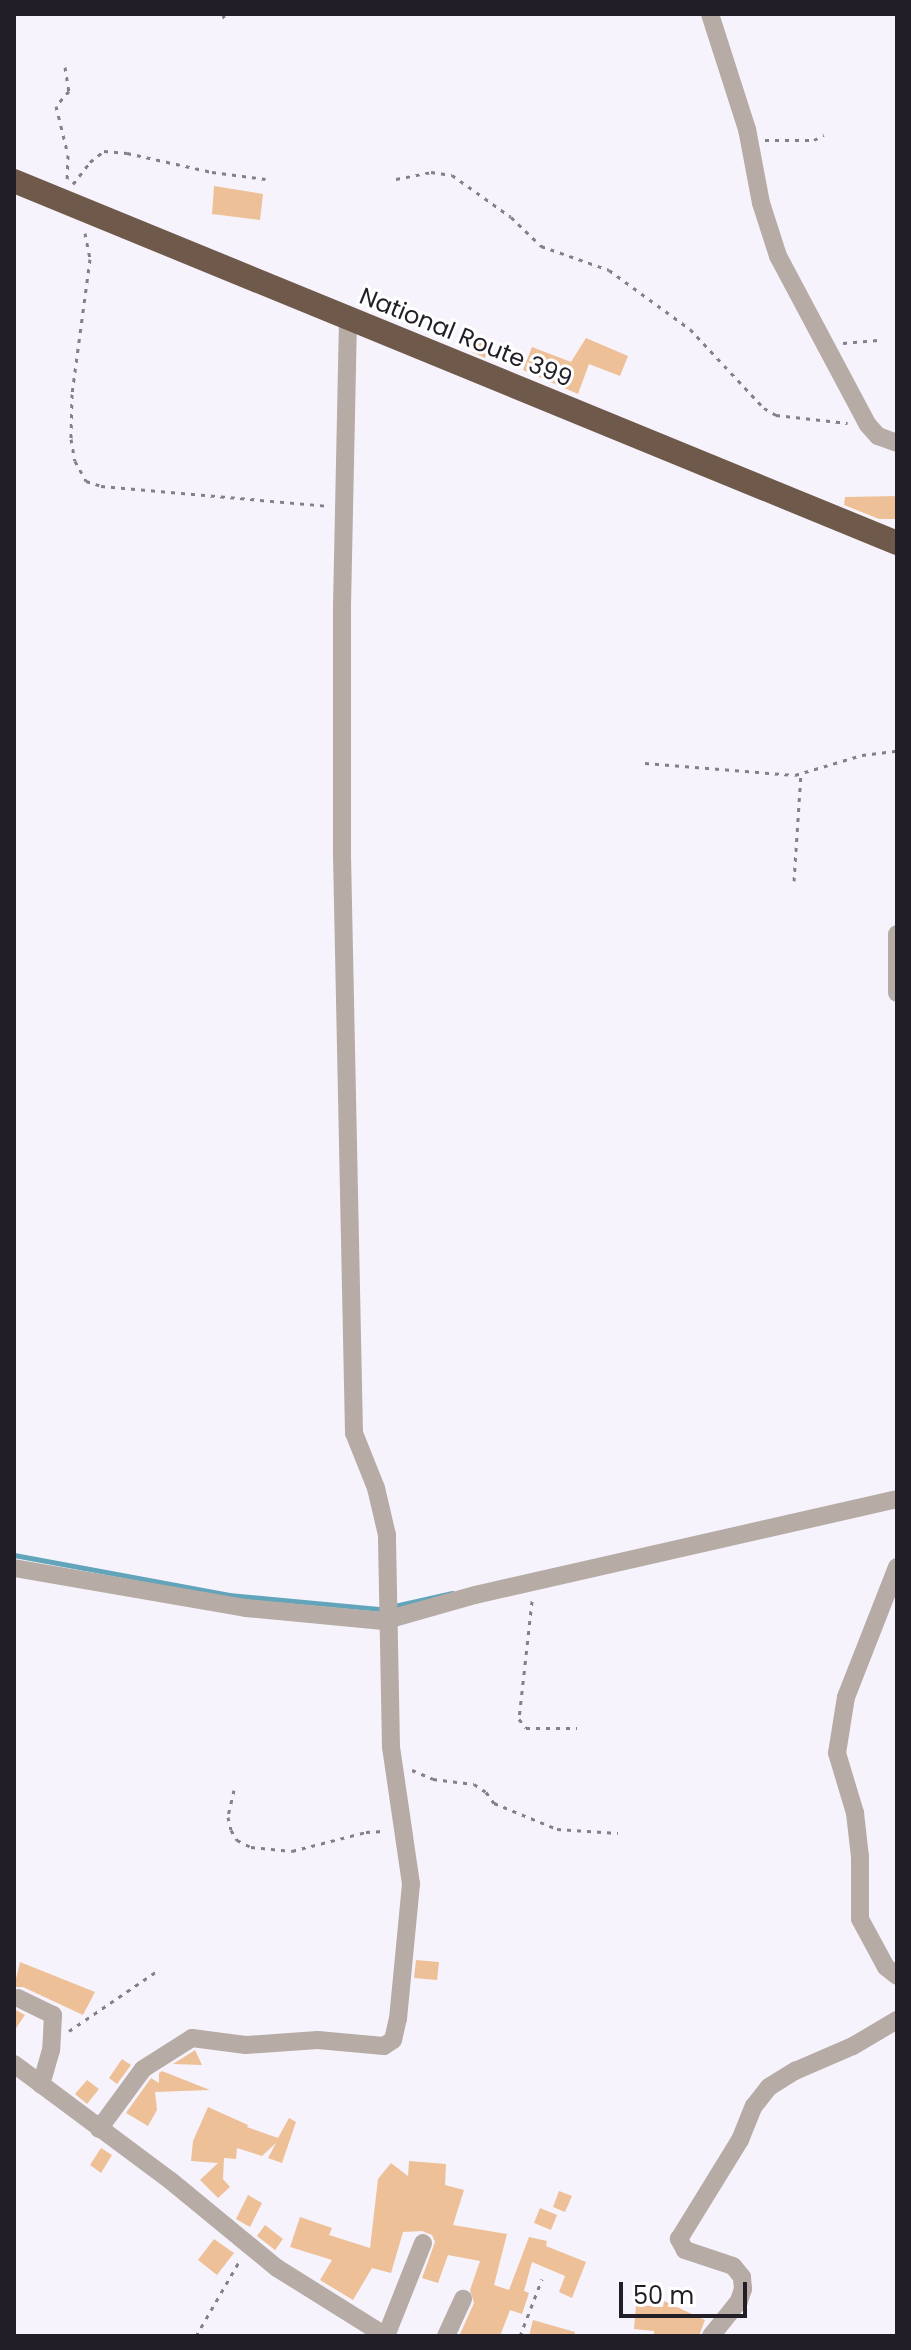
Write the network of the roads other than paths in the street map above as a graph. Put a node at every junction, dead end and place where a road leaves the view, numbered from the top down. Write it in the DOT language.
graph roads {
  1 [pos="710,14"];
  2 [pos="14,181"];
  3 [pos="348,319"];
  4 [pos="897,443"];
  5 [pos="897,543"];
  6 [pos="897,934"];
  7 [pos="897,993"];
  8 [pos="897,1499"];
  9 [pos="897,1567"];
  10 [pos="14,1568"];
  11 [pos="389,1611"];
  12 [pos="897,1976"];
  13 [pos="18,1998"];
  14 [pos="897,2020"];
  15 [pos="14,2064"];
  16 [pos="41,2085"];
  17 [pos="99,2129"];
  18 [pos="423,2243"];
  19 [pos="463,2299"];
  20 [pos="386,2336"];
  21 [pos="446,2336"];
  22 [pos="711,2336"];
  1 -- 4 [label="street"];
  2 -- 3 [label="highway, National Route 399"];
  3 -- 5 [label="highway, National Route 399"];
  3 -- 11 [label="street"];
  6 -- 7 [label="street"];
  8 -- 11 [label="street"];
  9 -- 12 [label="street"];
  10 -- 11 [label="street"];
  11 -- 17 [label="street"];
  13 -- 16 [label="street"];
  14 -- 22 [label="street"];
  15 -- 16 [label="street"];
  16 -- 17 [label="street"];
  17 -- 20 [label="street"];
  18 -- 20 [label="street"];
  19 -- 21 [label="street"];
}
